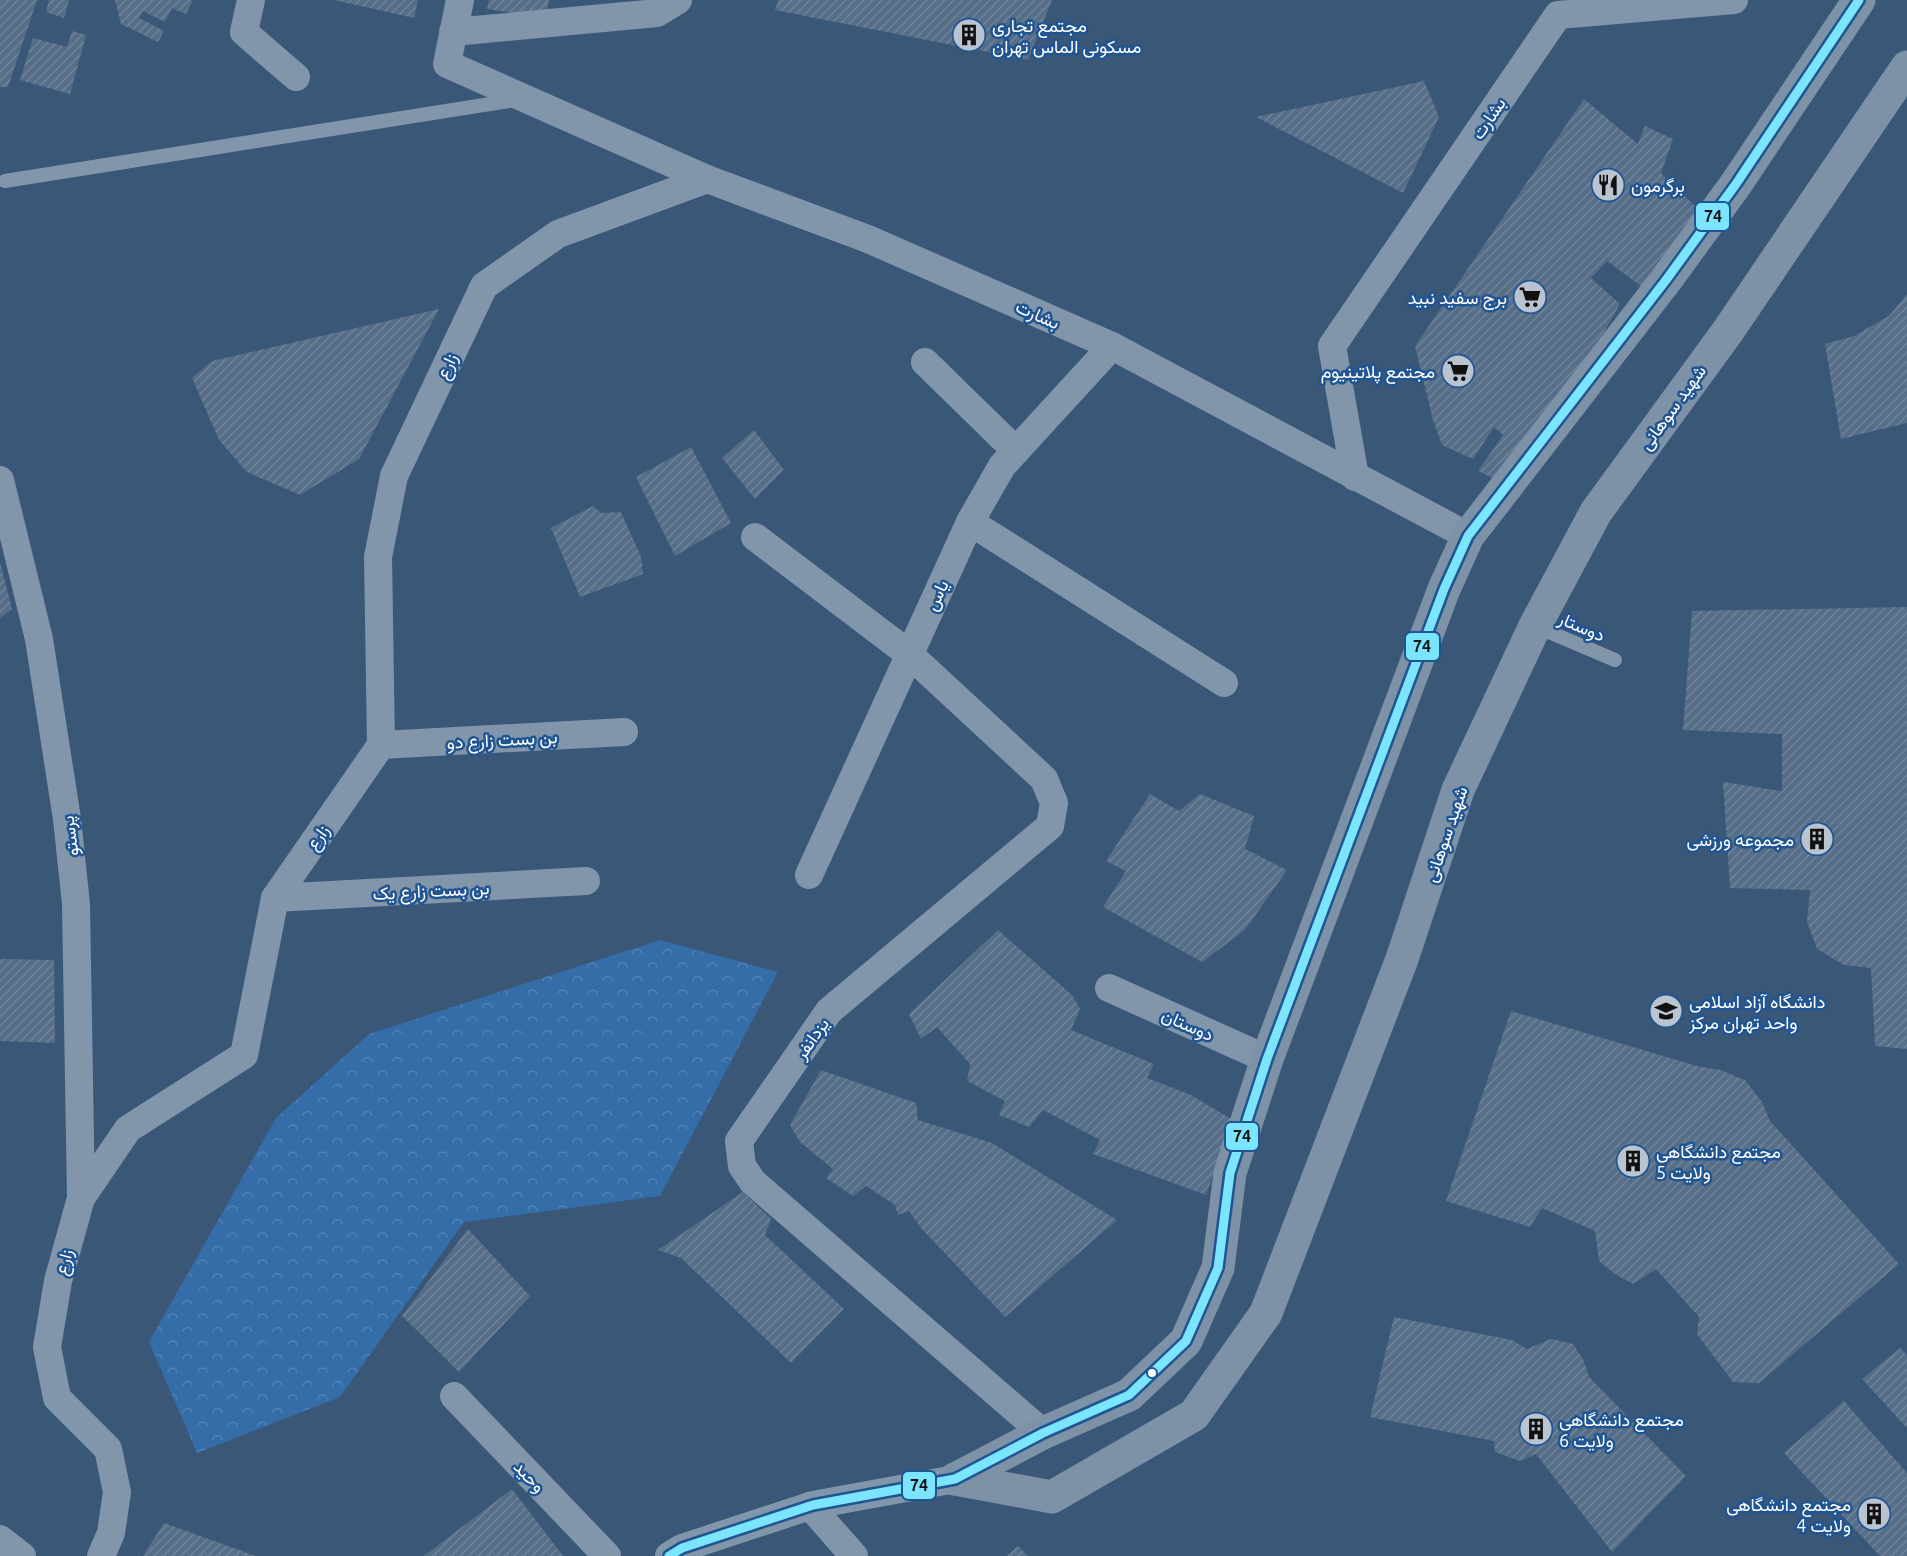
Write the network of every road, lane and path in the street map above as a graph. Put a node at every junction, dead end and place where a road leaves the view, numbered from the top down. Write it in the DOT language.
graph roads {
  1 [pos="250,0"];
  2 [pos="460,0"];
  3 [pos="678,0"];
  4 [pos="1734,0"];
  5 [pos="1859,0"];
  6 [pos="453,32"];
  7 [pos="1907,67"];
  8 [pos="296,78"];
  9 [pos="526,98"];
  10 [pos="707,179"];
  11 [pos="5,181"];
  12 [pos="1112,346"];
  13 [pos="925,362"];
  14 [pos="1016,451"];
  15 [pos="1355,477"];
  16 [pos="0,480"];
  17 [pos="970,522"];
  18 [pos="1468,536"];
  19 [pos="755,537"];
  20 [pos="1535,626"];
  21 [pos="909,654"];
  22 [pos="1615,660"];
  23 [pos="1224,683"];
  24 [pos="624,732"];
  25 [pos="381,745"];
  26 [pos="809,875"];
  27 [pos="586,881"];
  28 [pos="275,898"];
  29 [pos="1109,988"];
  30 [pos="1267,1059"];
  31 [pos="81,1198"];
  32 [pos="454,1396"];
  33 [pos="1043,1432"];
  34 [pos="955,1479"];
  35 [pos="810,1506"];
  36 [pos="0,1539"];
  37 [pos="22,1556"];
  38 [pos="101,1556"];
  39 [pos="607,1556"];
  40 [pos="669,1556"];
  41 [pos="854,1556"];
  1 -- 8 [label="street"];
  2 -- 6 [label="street"];
  3 -- 6 [label="street"];
  4 -- 15 [label="street, بشارت"];
  5 -- 18 [label="main road, شهید سوهانی"];
  6 -- 9 [label="street, بشارت"];
  7 -- 20 [label="main road, شهید سوهانی"];
  9 -- 10 [label="street, بشارت"];
  9 -- 11 [label="lane"];
  10 -- 12 [label="street, بشارت"];
  10 -- 25 [label="street, زارع"];
  12 -- 14 [label="street, یاس"];
  12 -- 15 [label="street, بشارت"];
  13 -- 14 [label="street"];
  14 -- 17 [label="street, یاس"];
  15 -- 18 [label="street, بشارت"];
  16 -- 31 [label="street, پرستو"];
  17 -- 21 [label="street, یاس"];
  17 -- 23 [label="street"];
  18 -- 30 [label="main road, شهید سوهانی"];
  19 -- 21 [label="street, یزدانفر"];
  20 -- 22 [label="lane, دوستار"];
  20 -- 34 [label="main road, شهید سوهانی"];
  21 -- 26 [label="street, یاس"];
  21 -- 33 [label="street, یزدانفر"];
  24 -- 25 [label="street, بن بست زارع دو"];
  25 -- 28 [label="street, زارع"];
  27 -- 28 [label="street, بن بست زارع یک"];
  28 -- 31 [label="street, زارع"];
  29 -- 30 [label="street, دوستان"];
  30 -- 33 [label="main road, شهید سوهانی"];
  31 -- 38 [label="street, زارع"];
  32 -- 39 [label="street, وحید"];
  33 -- 34 [label="main road, شهید سوهانی"];
  34 -- 35 [label="street, شهید سوهانی"];
  35 -- 40 [label="street, شهید سوهانی"];
  35 -- 41 [label="street"];
  36 -- 37 [label="street"];
}
